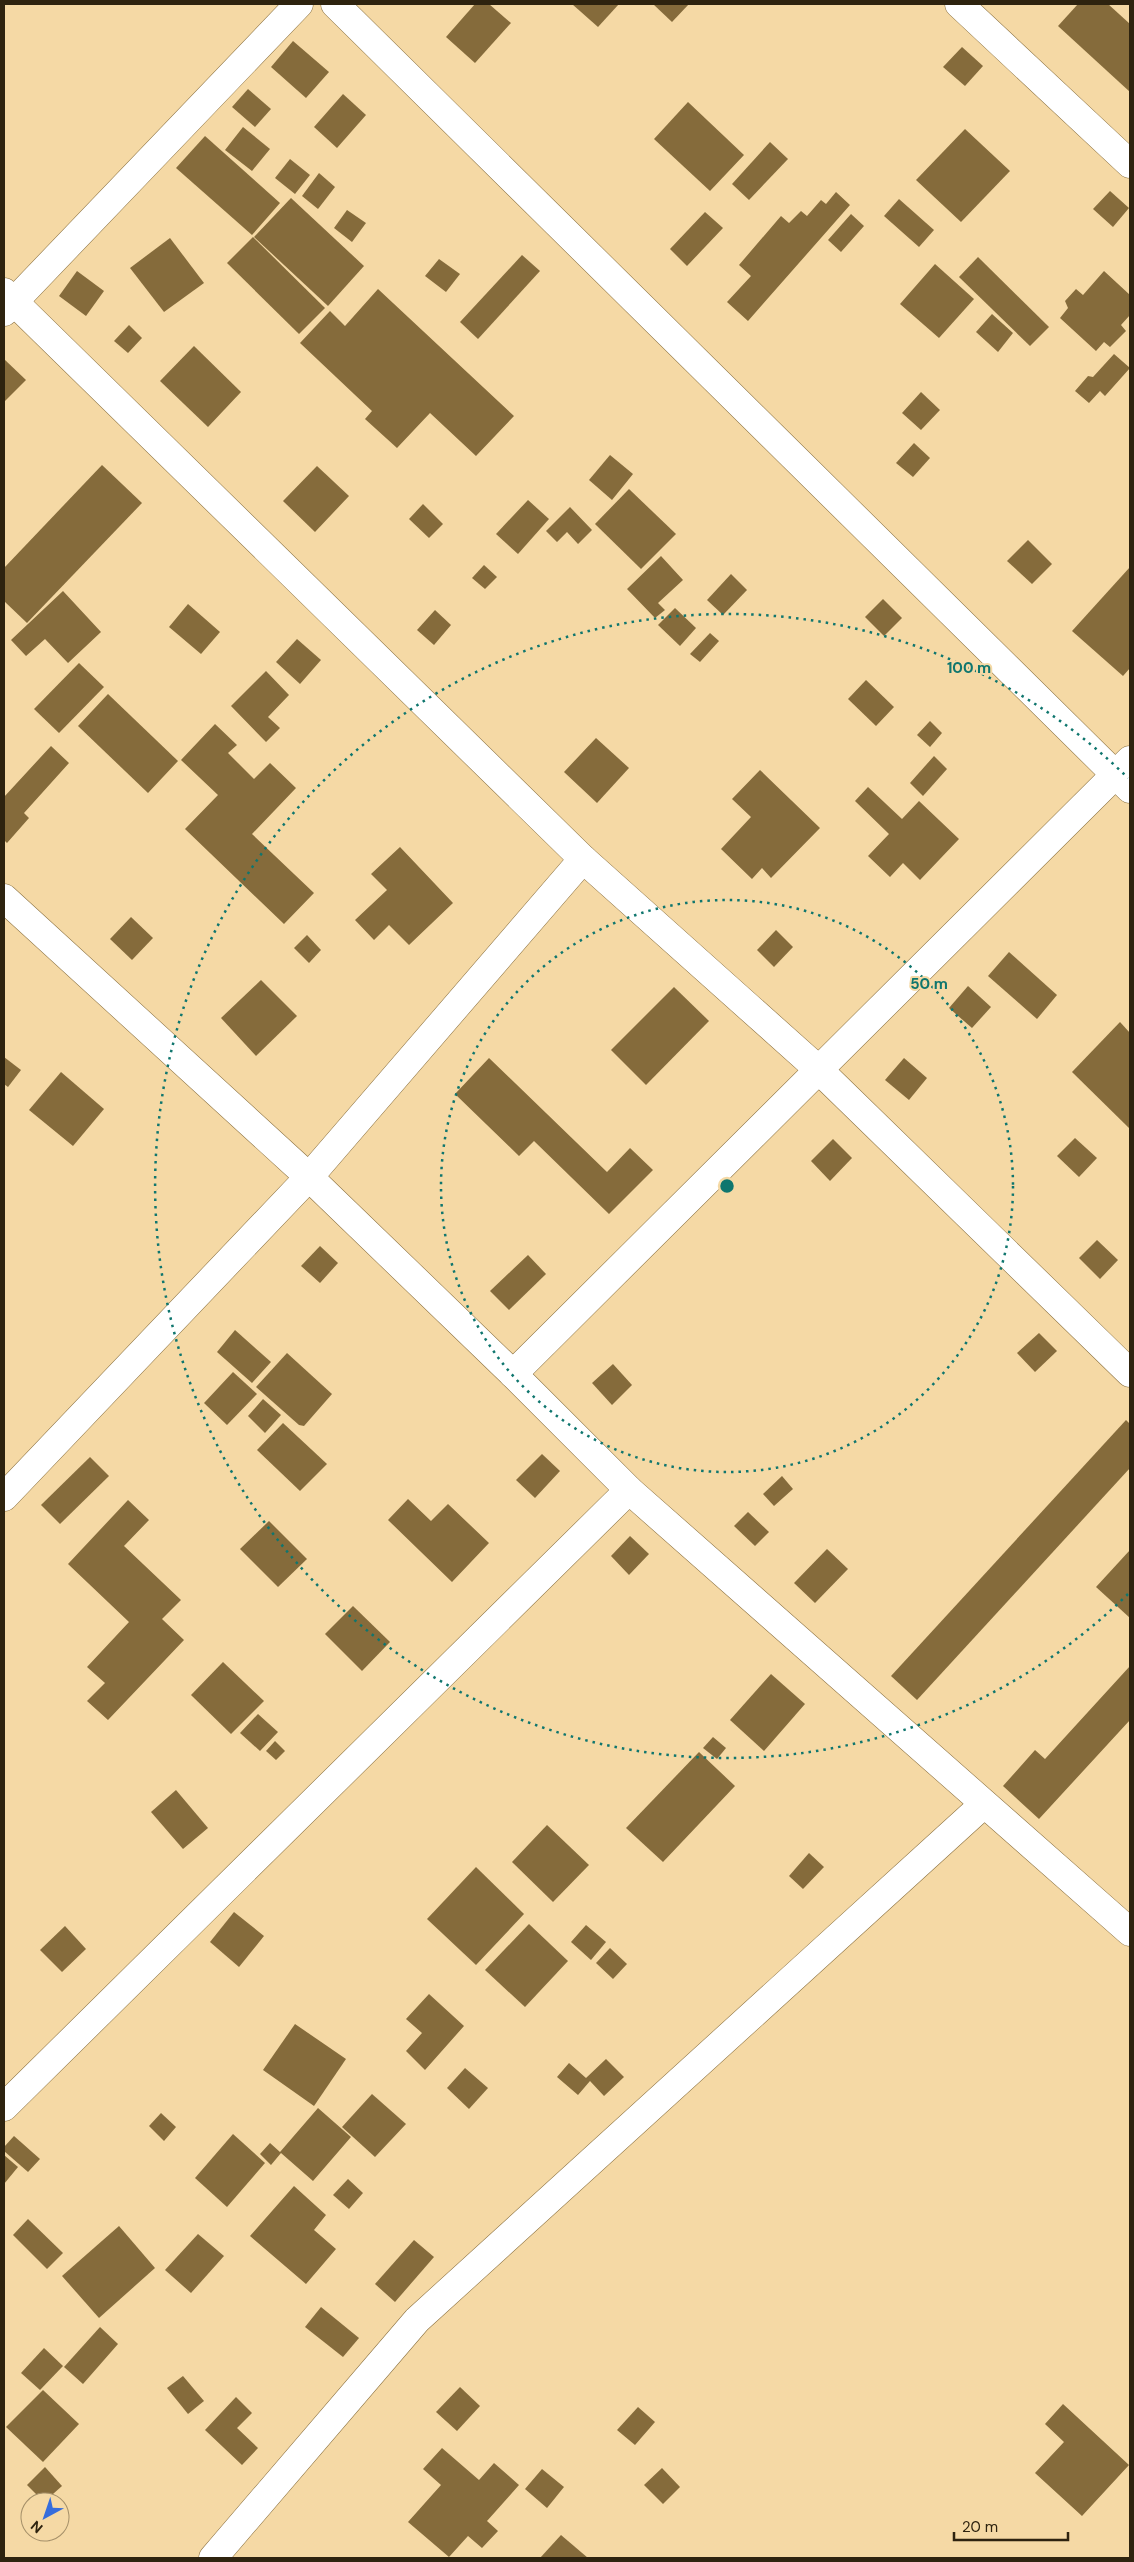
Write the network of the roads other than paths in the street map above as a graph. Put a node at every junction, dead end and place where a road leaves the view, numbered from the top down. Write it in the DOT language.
graph roads {
  1 [pos="299,4"];
  2 [pos="335,4"];
  3 [pos="959,4"];
  4 [pos="1130,164"];
  5 [pos="7,302"];
  6 [pos="1125,775"];
  7 [pos="584,859"];
  8 [pos="5,902"];
  9 [pos="819,1070"];
  10 [pos="309,1177"];
  11 [pos="1130,1373"];
  12 [pos="514,1374"];
  13 [pos="629,1490"];
  14 [pos="4,1496"];
  15 [pos="984,1804"];
  16 [pos="1130,1932"];
  17 [pos="4,2106"];
  18 [pos="213,2558"];
  1 -- 5 [label="street"];
  2 -- 6 [label="street"];
  3 -- 4 [label="street"];
  5 -- 7 [label="street"];
  6 -- 9 [label="street"];
  7 -- 9 [label="street"];
  7 -- 10 [label="street"];
  8 -- 10 [label="street"];
  9 -- 11 [label="street"];
  9 -- 12 [label="street"];
  10 -- 12 [label="street"];
  10 -- 14 [label="street"];
  12 -- 13 [label="street"];
  13 -- 15 [label="street"];
  13 -- 17 [label="street"];
  15 -- 16 [label="street"];
  15 -- 18 [label="street"];
}
